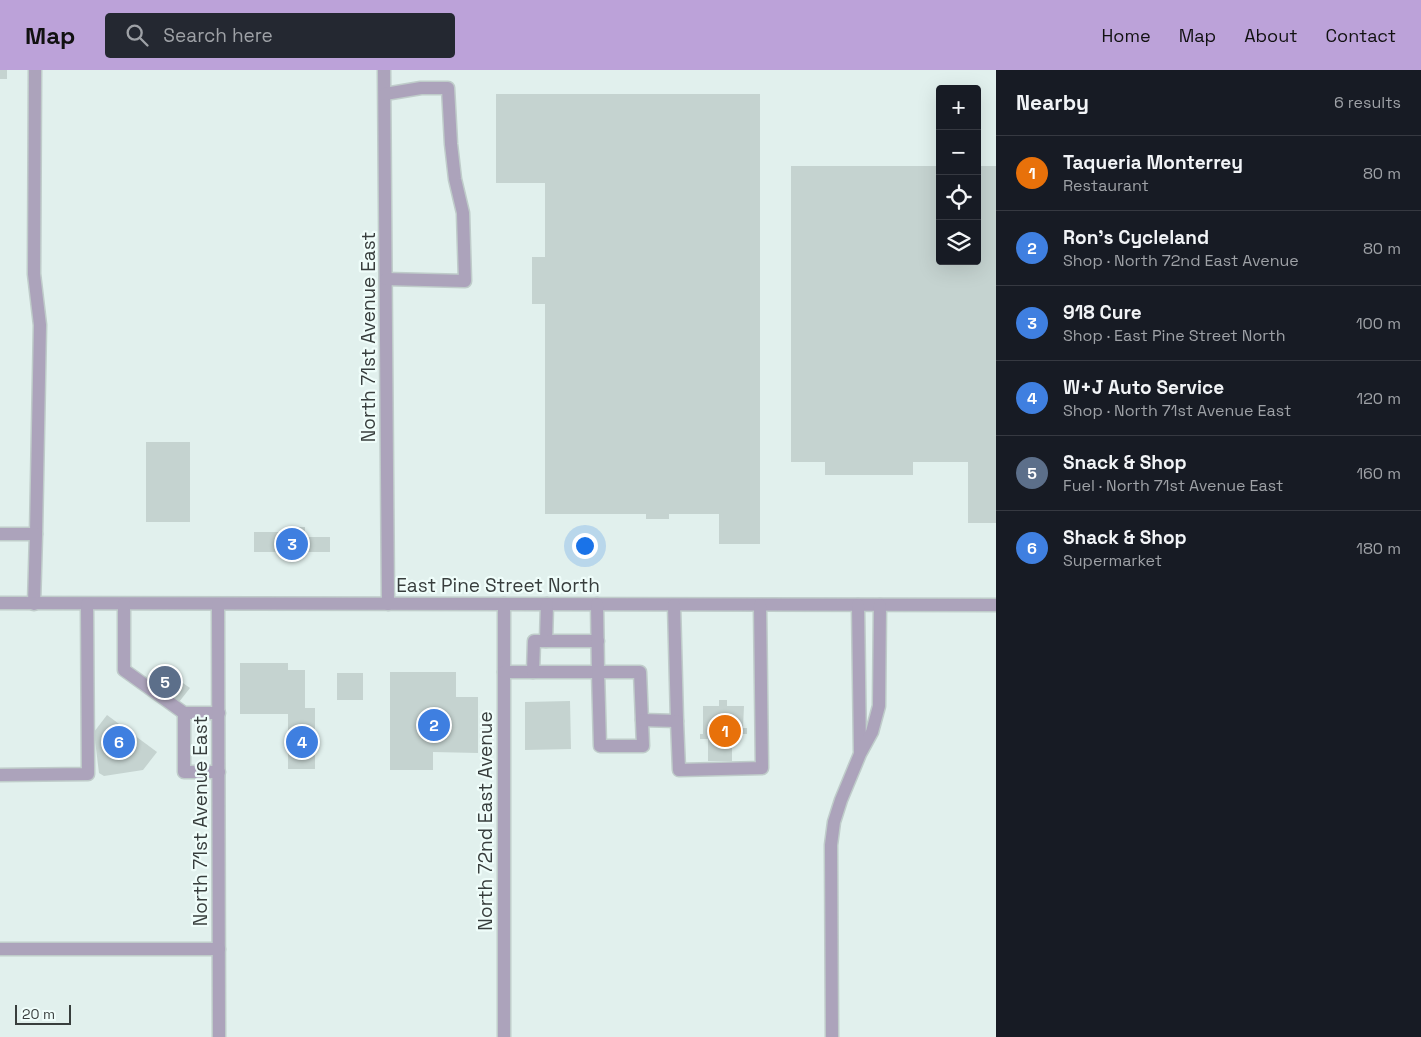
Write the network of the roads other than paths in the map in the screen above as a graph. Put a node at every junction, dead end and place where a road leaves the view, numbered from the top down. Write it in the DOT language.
graph roads {
  1 [pos="35,70"];
  2 [pos="384,70"];
  3 [pos="385,94"];
  4 [pos="386,279"];
  5 [pos="0,534"];
  6 [pos="36,534"];
  7 [pos="0,604"];
  8 [pos="34,604"];
  9 [pos="87,604"];
  10 [pos="124,604"];
  11 [pos="218,604"];
  12 [pos="388,604"];
  13 [pos="504,604"];
  14 [pos="547,604"];
  15 [pos="597,604"];
  16 [pos="674,605"];
  17 [pos="760,605"];
  18 [pos="858,605"];
  19 [pos="880,605"];
  20 [pos="996,605"];
  21 [pos="546,641"];
  22 [pos="598,641"];
  23 [pos="504,672"];
  24 [pos="534,672"];
  25 [pos="598,672"];
  26 [pos="184,713"];
  27 [pos="219,714"];
  28 [pos="642,720"];
  29 [pos="677,721"];
  30 [pos="860,754"];
  31 [pos="219,772"];
  32 [pos="0,775"];
  33 [pos="0,949"];
  34 [pos="219,949"];
  35 [pos="219,1037"];
  36 [pos="504,1037"];
  37 [pos="832,1037"];
  1 -- 6 [label="street"];
  2 -- 3 [label="street, North 71st Avenue East"];
  3 -- 4 [label="street, North 71st Avenue East"];
  3 -- 4 [label="street"];
  4 -- 12 [label="street, North 71st Avenue East"];
  5 -- 6 [label="street"];
  6 -- 8 [label="street"];
  7 -- 8 [label="street, East Pine Street North"];
  8 -- 9 [label="street, East Pine Street North"];
  9 -- 10 [label="street, East Pine Street North"];
  9 -- 32 [label="street"];
  10 -- 11 [label="street, East Pine Street North"];
  10 -- 26 [label="street"];
  11 -- 12 [label="street, East Pine Street North"];
  11 -- 27 [label="street, North 71st Avenue East"];
  12 -- 13 [label="street, East Pine Street North"];
  13 -- 14 [label="street, East Pine Street North"];
  13 -- 23 [label="street, North 72nd East Avenue"];
  14 -- 15 [label="street, East Pine Street North"];
  14 -- 21 [label="street"];
  15 -- 16 [label="street, East Pine Street North"];
  15 -- 22 [label="street"];
  16 -- 17 [label="street, East Pine Street North"];
  16 -- 29 [label="street"];
  17 -- 18 [label="street, East Pine Street North"];
  17 -- 29 [label="street"];
  18 -- 19 [label="street, East Pine Street North"];
  18 -- 30 [label="street"];
  19 -- 20 [label="street, East Pine Street North"];
  19 -- 30 [label="street"];
  21 -- 22 [label="street"];
  21 -- 24 [label="street"];
  22 -- 25 [label="street"];
  23 -- 24 [label="street"];
  23 -- 36 [label="street, North 72nd East Avenue"];
  24 -- 25 [label="street"];
  25 -- 28 [label="street"];
  25 -- 28 [label="street"];
  26 -- 27 [label="street"];
  26 -- 31 [label="street"];
  27 -- 31 [label="street, North 71st Avenue East"];
  28 -- 29 [label="street"];
  30 -- 37 [label="street"];
  31 -- 34 [label="street, North 71st Avenue East"];
  33 -- 34 [label="street"];
  34 -- 35 [label="street, North 71st Avenue East"];
}
